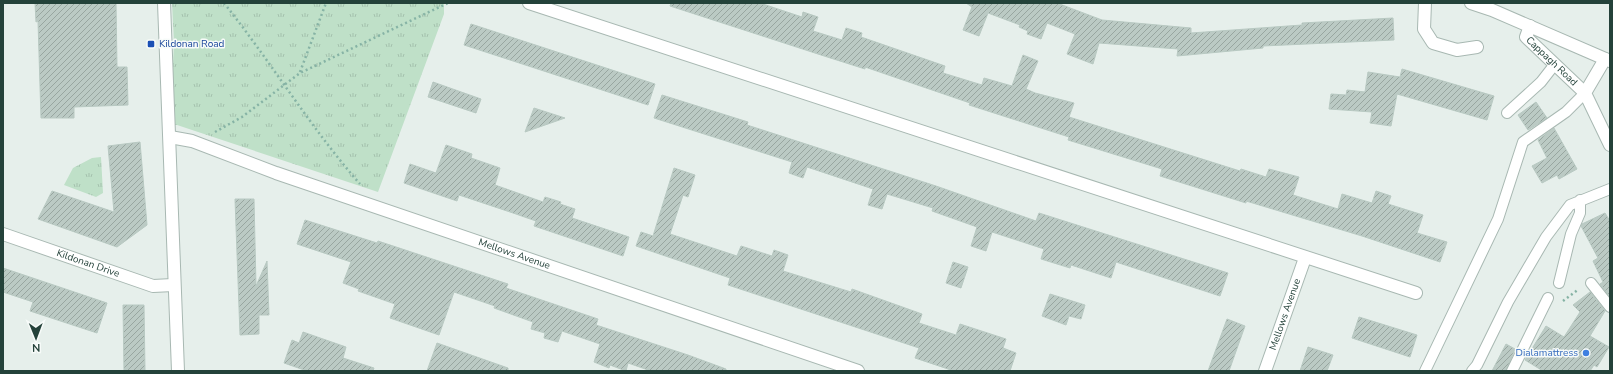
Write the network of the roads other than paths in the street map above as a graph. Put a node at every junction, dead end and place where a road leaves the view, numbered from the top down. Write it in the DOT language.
graph roads {
  1 [pos="164,3"];
  2 [pos="529,3"];
  3 [pos="1426,3"];
  4 [pos="1471,3"];
  5 [pos="1493,7"];
  6 [pos="1530,26"];
  7 [pos="1477,47"];
  8 [pos="1608,60"];
  9 [pos="1555,64"];
  10 [pos="1586,93"];
  11 [pos="1507,113"];
  12 [pos="170,137"];
  13 [pos="1610,145"];
  14 [pos="1610,189"];
  15 [pos="1580,200"];
  16 [pos="3,234"];
  17 [pos="1305,258"];
  18 [pos="1559,283"];
  19 [pos="1591,283"];
  20 [pos="174,285"];
  21 [pos="1416,293"];
  22 [pos="1548,298"];
  23 [pos="1610,307"];
  24 [pos="178,371"];
  25 [pos="858,371"];
  26 [pos="1265,371"];
  27 [pos="1425,371"];
  28 [pos="1472,371"];
  29 [pos="1512,371"];
  1 -- 12 [label="street"];
  2 -- 17 [label="street"];
  3 -- 7 [label="street"];
  4 -- 5 [label="street, Cappagh Road"];
  5 -- 6 [label="street, Cappagh Road"];
  6 -- 8 [label="street, Cappagh Road"];
  6 -- 9 [label="street, Cappagh Road"];
  8 -- 10 [label="street, Cappagh Road"];
  9 -- 10 [label="street, Cappagh Road"];
  9 -- 11 [label="lane"];
  10 -- 13 [label="street, Cappagh Road"];
  10 -- 27 [label="lane"];
  12 -- 20 [label="street"];
  12 -- 25 [label="street, Mellows Avenue"];
  14 -- 15 [label="lane"];
  15 -- 18 [label="lane"];
  15 -- 28 [label="lane"];
  16 -- 20 [label="street, Kildonan Drive"];
  17 -- 21 [label="street"];
  17 -- 26 [label="street, Mellows Avenue"];
  19 -- 23 [label="lane"];
  20 -- 24 [label="street"];
  22 -- 29 [label="lane"];
}
